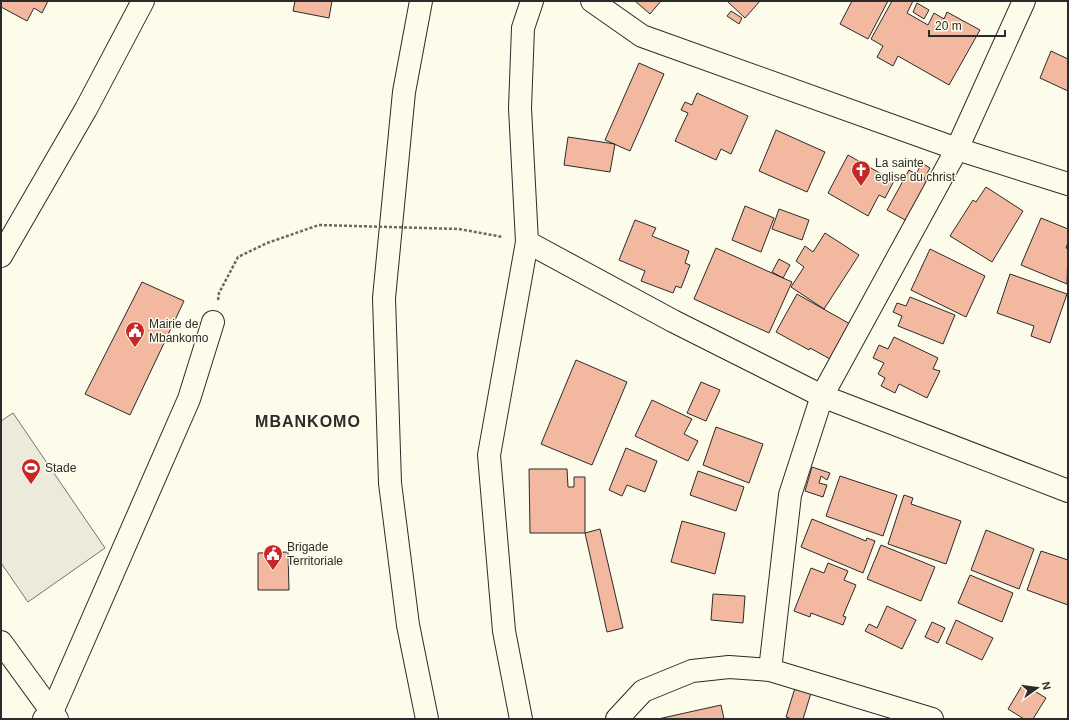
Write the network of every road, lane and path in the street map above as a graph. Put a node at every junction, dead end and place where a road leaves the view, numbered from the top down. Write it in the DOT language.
graph roads {
  1 [pos="143,1"];
  2 [pos="421,1"];
  3 [pos="532,1"];
  4 [pos="592,1"];
  5 [pos="1024,1"];
  6 [pos="956,149"];
  7 [pos="1068,184"];
  8 [pos="527,242"];
  9 [pos="1,256"];
  10 [pos="213,322"];
  11 [pos="822,396"];
  12 [pos="1068,491"];
  13 [pos="1,642"];
  14 [pos="770,670"];
  15 [pos="51,717"];
  16 [pos="427,719"];
  17 [pos="521,719"];
  18 [pos="617,719"];
  19 [pos="932,719"];
  1 -- 9 [label="main road"];
  2 -- 16 [label="main road"];
  3 -- 8 [label="main road"];
  4 -- 6 [label="main road"];
  5 -- 6 [label="main road"];
  6 -- 7 [label="main road"];
  6 -- 11 [label="main road"];
  8 -- 10 [label="path, bridge"];
  8 -- 11 [label="main road"];
  8 -- 17 [label="main road"];
  10 -- 15 [label="main road"];
  11 -- 12 [label="main road"];
  11 -- 14 [label="main road"];
  13 -- 15 [label="main road"];
  14 -- 18 [label="main road"];
  14 -- 19 [label="main road"];
}
